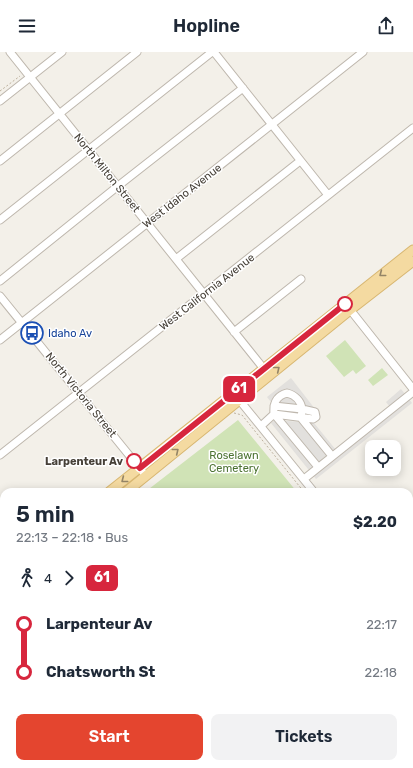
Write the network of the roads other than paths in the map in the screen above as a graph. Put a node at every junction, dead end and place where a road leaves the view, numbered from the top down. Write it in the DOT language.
graph roads {
  1 [pos="10,52"];
  2 [pos="62,52"];
  3 [pos="137,52"];
  4 [pos="213,52"];
  5 [pos="363,52"];
  6 [pos="31,77"];
  7 [pos="243,88"];
  8 [pos="0,101"];
  9 [pos="60,114"];
  10 [pos="271,125"];
  11 [pos="413,128"];
  12 [pos="89,149"];
  13 [pos="0,161"];
  14 [pos="300,161"];
  15 [pos="118,186"];
  16 [pos="328,195"];
  17 [pos="0,220"];
  18 [pos="147,223"];
  19 [pos="413,250"];
  20 [pos="176,259"];
  21 [pos="413,261"];
  22 [pos="302,279"];
  23 [pos="0,281"];
  24 [pos="204,294"];
  25 [pos="0,296"];
  26 [pos="347,307"];
  27 [pos="22,322"];
  28 [pos="234,332"];
  29 [pos="0,340"];
  30 [pos="264,369"];
  31 [pos="413,388"];
  32 [pos="413,392"];
  33 [pos="78,393"];
  34 [pos="236,396"];
  35 [pos="302,409"];
  36 [pos="274,410"];
  37 [pos="301,418"];
  38 [pos="261,426"];
  39 [pos="0,455"];
  40 [pos="332,456"];
  41 [pos="318,467"];
  42 [pos="140,468"];
  43 [pos="146,476"];
  44 [pos="304,479"];
  45 [pos="113,488"];
  46 [pos="131,488"];
  47 [pos="311,488"];
  1 -- 6 [label="street, North Milton Street"];
  2 -- 6 [label="street"];
  3 -- 9 [label="street"];
  4 -- 7 [label="street"];
  4 -- 12 [label="street"];
  5 -- 10 [label="street, West Idaho Avenue"];
  6 -- 8 [label="street"];
  6 -- 9 [label="street, North Milton Street"];
  7 -- 10 [label="street"];
  7 -- 15 [label="street"];
  9 -- 12 [label="street, North Milton Street"];
  9 -- 13 [label="street"];
  10 -- 14 [label="street"];
  10 -- 18 [label="street, West Idaho Avenue"];
  11 -- 16 [label="street, West California Avenue"];
  12 -- 15 [label="street, North Milton Street"];
  12 -- 17 [label="street"];
  14 -- 16 [label="street"];
  14 -- 20 [label="street"];
  15 -- 18 [label="street, North Milton Street"];
  15 -- 23 [label="street"];
  16 -- 24 [label="street, West California Avenue"];
  18 -- 20 [label="street, North Milton Street"];
  18 -- 27 [label="street, West Idaho Avenue"];
  19 -- 26 [label="main road, one-way"];
  20 -- 24 [label="street, North Milton Street"];
  21 -- 26 [label="main road"];
  22 -- 28 [label="street"];
  24 -- 28 [label="street, North Milton Street"];
  24 -- 33 [label="street, West California Avenue"];
  25 -- 27 [label="street, North Victoria Street"];
  26 -- 30 [label="main road"];
  26 -- 31 [label="street"];
  34 -- 26 [label="main road, one-way"];
  27 -- 29 [label="street, West Idaho Avenue"];
  27 -- 33 [label="street, North Victoria Street"];
  28 -- 30 [label="street, North Milton Street"];
  30 -- 34 [label="main road"];
  32 -- 40 [label="street"];
  33 -- 39 [label="street, West California Avenue"];
  33 -- 42 [label="street, North Victoria Street"];
  34 -- 38 [label="street"];
  34 -- 42 [label="main road"];
  43 -- 34 [label="main road, one-way"];
  35 -- 36 [label="street"];
  35 -- 36 [label="street"];
  35 -- 37 [label="street"];
  35 -- 37 [label="street"];
  36 -- 37 [label="street"];
  36 -- 38 [label="street"];
  36 -- 41 [label="street"];
  37 -- 40 [label="street"];
  38 -- 44 [label="street"];
  40 -- 41 [label="street"];
  41 -- 44 [label="street"];
  42 -- 43 [label="street, North Victoria Street"];
  42 -- 45 [label="main road, one-way"];
  43 -- 46 [label="main road"];
  44 -- 47 [label="street"];
}
